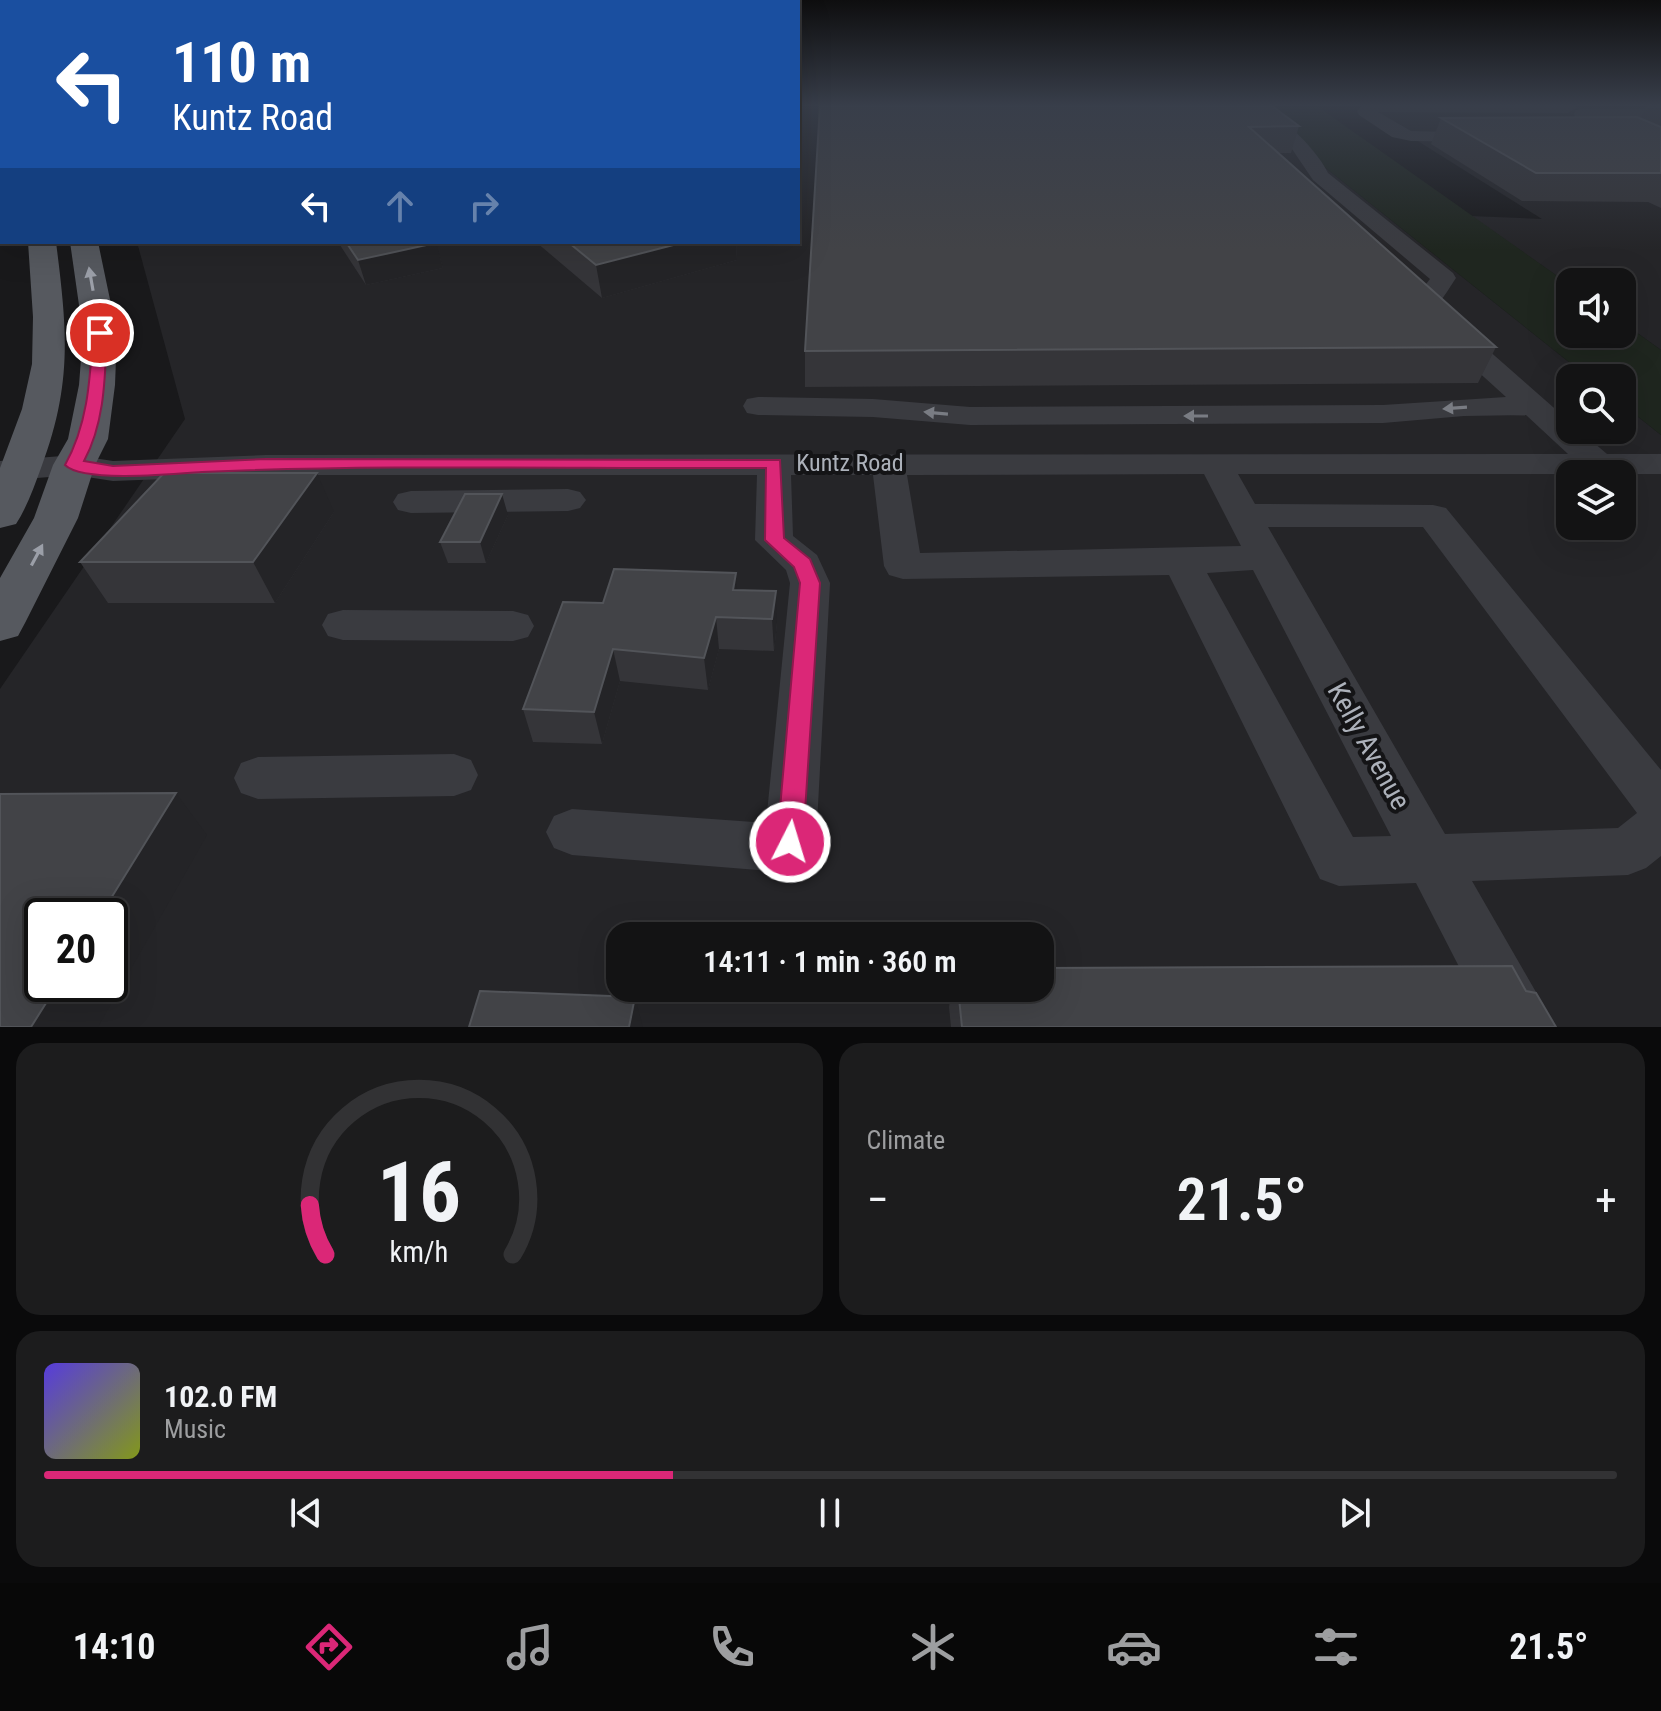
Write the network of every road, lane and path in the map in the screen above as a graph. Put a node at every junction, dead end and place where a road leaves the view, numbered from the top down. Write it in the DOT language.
graph roads {
  1 [pos="1306,154"];
  2 [pos="42,244"];
  3 [pos="84,244"];
  4 [pos="1399,285"];
  5 [pos="1422,306"];
  6 [pos="43,396"];
  7 [pos="758,406"];
  8 [pos="1533,406"];
  9 [pos="0,438"];
  10 [pos="1594,460"];
  11 [pos="774,463"];
  12 [pos="888,463"];
  13 [pos="1556,463"];
  14 [pos="1215,464"];
  15 [pos="1636,464"];
  16 [pos="1661,464"];
  17 [pos="34,469"];
  18 [pos="568,500"];
  19 [pos="411,502"];
  20 [pos="0,514"];
  21 [pos="1243,515"];
  22 [pos="1266,557"];
  23 [pos="1182,562"];
  24 [pos="0,623"];
  25 [pos="343,625"];
  26 [pos="513,626"];
  27 [pos="454,775"];
  28 [pos="258,778"];
  29 [pos="1661,807"];
  30 [pos="1661,815"];
  31 [pos="572,832"];
  32 [pos="1430,857"];
  33 [pos="1523,1027"];
  1 -- 5 [label="street"];
  2 -- 6 [label="main road"];
  17 -- 3 [label="main road, one-way"];
  4 -- 5 [label="street"];
  5 -- 8 [label="street"];
  6 -- 9 [label="main road"];
  6 -- 17 [label="main road"];
  8 -- 7 [label="street, one-way"];
  8 -- 10 [label="street"];
  11 -- 12 [label="street, Kuntz Road"];
  11 -- 17 [label="street, Kuntz Road"];
  11 -- 31 [label="street"];
  12 -- 14 [label="street, Kuntz Road"];
  12 -- 23 [label="street"];
  13 -- 14 [label="street, Kuntz Road"];
  14 -- 21 [label="street, Kelly Avenue"];
  15 -- 16 [label="street, Kuntz Road"];
  17 -- 20 [label="main road"];
  24 -- 17 [label="main road, one-way"];
  18 -- 19 [label="street"];
  21 -- 22 [label="street, Kelly Avenue"];
  21 -- 29 [label="street"];
  22 -- 23 [label="street"];
  22 -- 32 [label="street, Kelly Avenue"];
  23 -- 32 [label="street"];
  25 -- 26 [label="street"];
  27 -- 28 [label="street"];
  30 -- 32 [label="street"];
  32 -- 33 [label="street, Kelly Avenue"];
}
